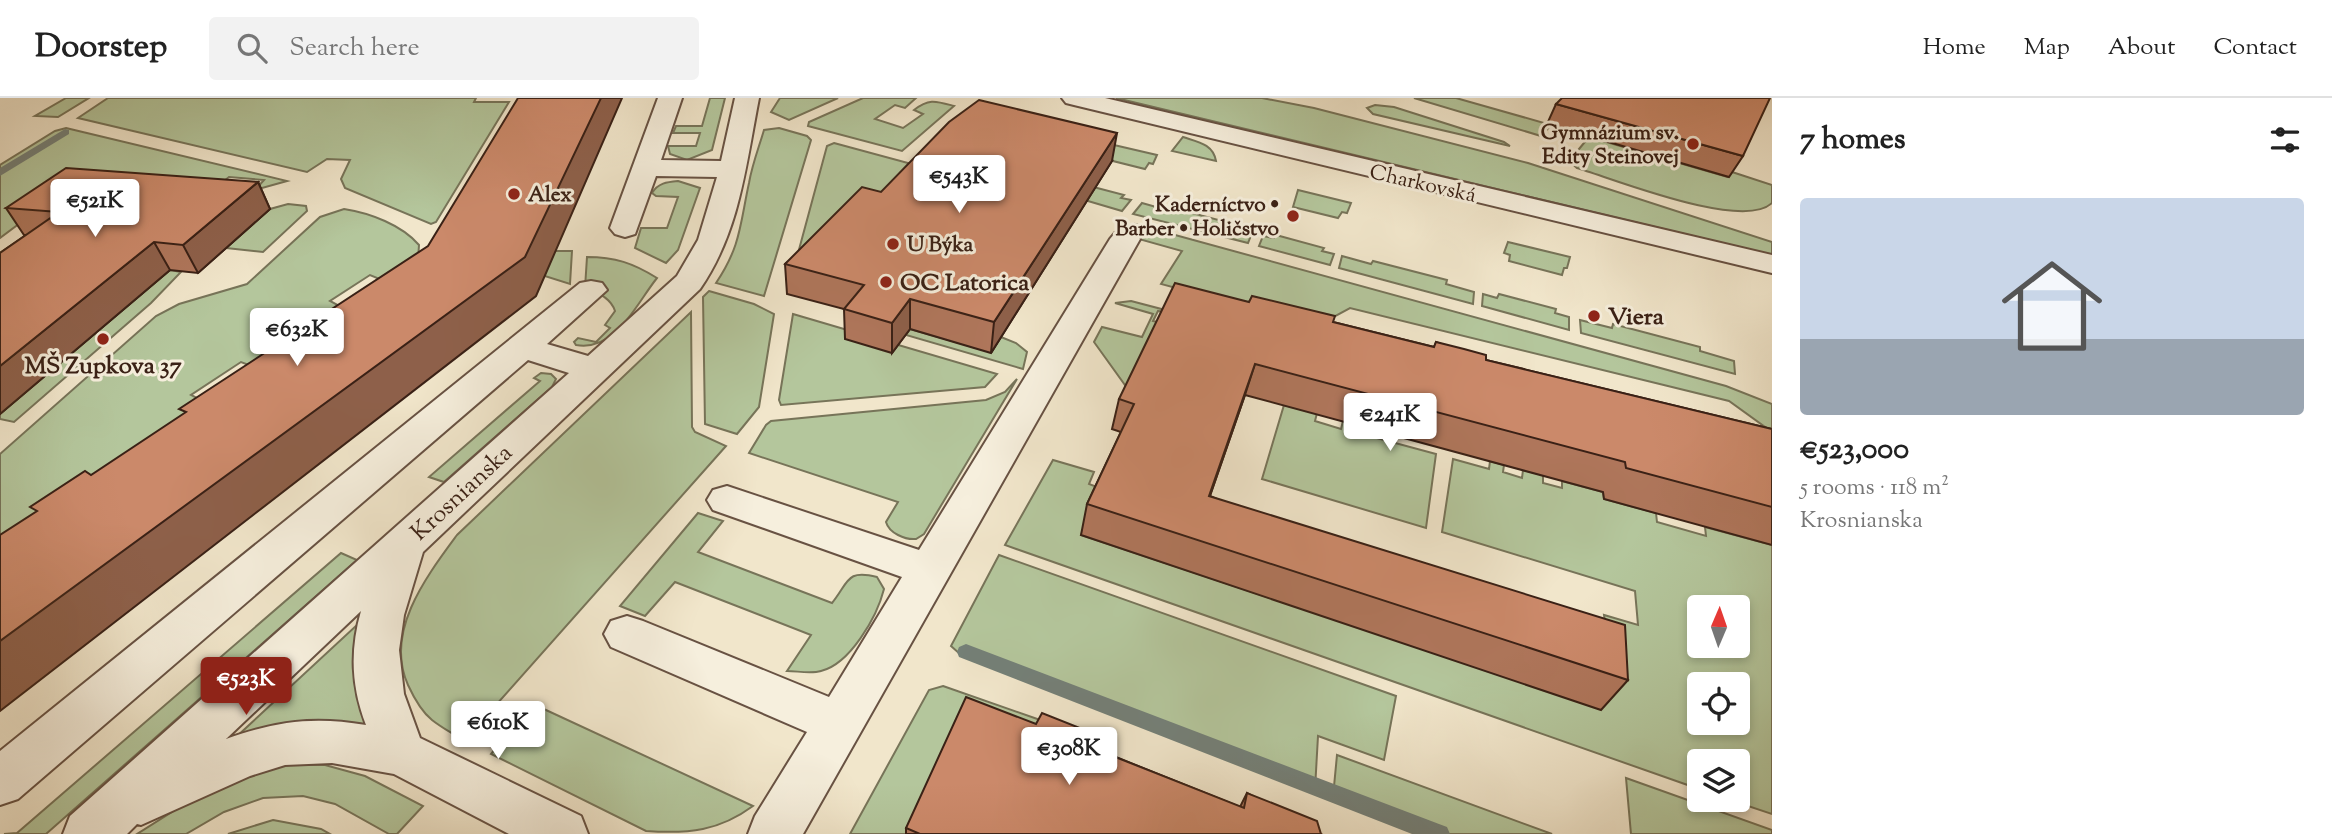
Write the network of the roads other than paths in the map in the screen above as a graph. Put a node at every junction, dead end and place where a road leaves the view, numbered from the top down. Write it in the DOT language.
graph roads {
  1 [pos="670,98"];
  2 [pos="1074,98"];
  3 [pos="751,104"];
  4 [pos="645,168"];
  5 [pos="732,169"];
  6 [pos="625,228"];
  7 [pos="1125,239"];
  8 [pos="1772,264"];
  9 [pos="591,290"];
  10 [pos="522,347"];
  11 [pos="594,369"];
  12 [pos="727,500"];
  13 [pos="406,543"];
  14 [pos="929,570"];
  15 [pos="627,634"];
  16 [pos="838,723"];
  17 [pos="402,753"];
  18 [pos="0,782"];
  19 [pos="100,824"];
  20 [pos="562,834"];
  21 [pos="774,834"];
  1 -- 4 [label="street"];
  2 -- 8 [label="street, Charkovská"];
  3 -- 5 [label="street, Krosnianska"];
  4 -- 5 [label="street"];
  4 -- 6 [label="street"];
  5 -- 11 [label="street, Krosnianska"];
  7 -- 14 [label="street"];
  9 -- 10 [label="street"];
  10 -- 11 [label="street"];
  10 -- 18 [label="street"];
  11 -- 13 [label="street, Krosnianska"];
  12 -- 14 [label="street"];
  13 -- 17 [label="street"];
  13 -- 19 [label="street, Krosnianska"];
  14 -- 16 [label="street"];
  15 -- 16 [label="street"];
  16 -- 21 [label="street"];
  17 -- 19 [label="street"];
  17 -- 20 [label="street"];
}
